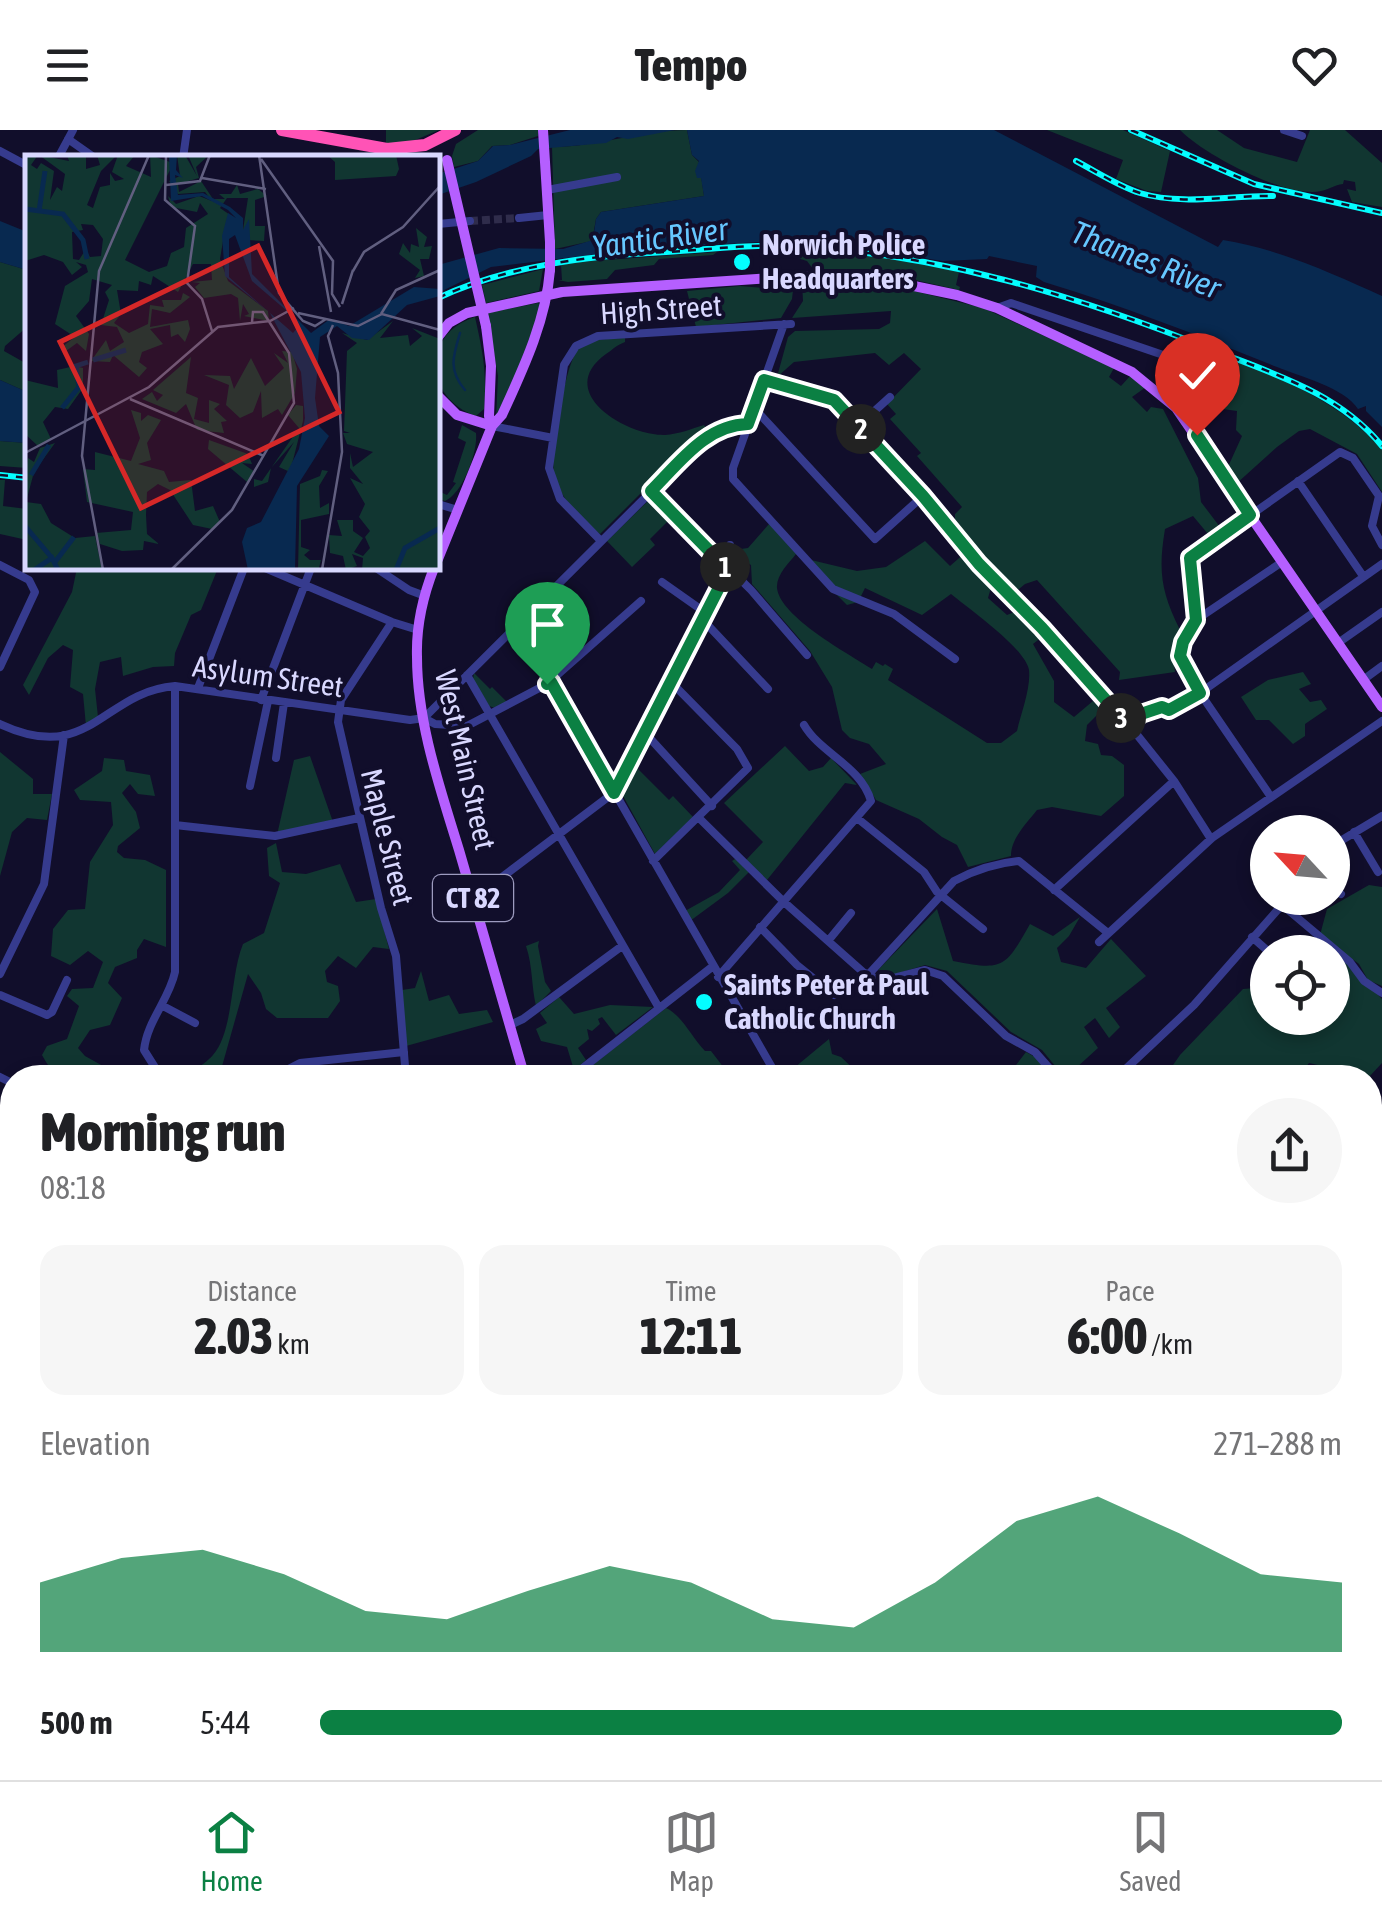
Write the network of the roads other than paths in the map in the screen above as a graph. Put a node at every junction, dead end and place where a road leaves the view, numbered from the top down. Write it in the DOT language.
graph roads {
  1 [pos="188,130"];
  2 [pos="282,130"];
  3 [pos="455,130"];
  4 [pos="543,130"];
  5 [pos="1284,130"];
  6 [pos="71,134"];
  7 [pos="1302,136"];
  8 [pos="436,139"];
  9 [pos="0,151"];
  10 [pos="92,155"];
  11 [pos="183,155"];
  12 [pos="25,164"];
  13 [pos="617,177"];
  14 [pos="546,186"];
  15 [pos="548,216"];
  16 [pos="519,218"];
  17 [pos="470,221"];
  18 [pos="440,224"];
  19 [pos="547,295"];
  20 [pos="997,308"];
  21 [pos="440,335"];
  22 [pos="1216,374"];
  23 [pos="764,380"];
  24 [pos="890,397"];
  25 [pos="440,404"];
  26 [pos="754,408"];
  27 [pos="748,424"];
  28 [pos="492,426"];
  29 [pos="858,426"];
  30 [pos="553,438"];
  31 [pos="1298,481"];
  32 [pos="651,491"];
  33 [pos="923,496"];
  34 [pos="440,505"];
  35 [pos="458,510"];
  36 [pos="1250,515"];
  37 [pos="601,541"];
  38 [pos="730,545"];
  39 [pos="1382,545"];
  40 [pos="440,554"];
  41 [pos="1282,562"];
  42 [pos="1382,564"];
  43 [pos="0,565"];
  44 [pos="243,570"];
  45 [pos="270,570"];
  46 [pos="310,570"];
  47 [pos="379,570"];
  48 [pos="433,570"];
  49 [pos="728,570"];
  50 [pos="1363,576"];
  51 [pos="662,582"];
  52 [pos="304,584"];
  53 [pos="424,596"];
  54 [pos="641,601"];
  55 [pos="1316,611"];
  56 [pos="1382,612"];
  57 [pos="704,617"];
  58 [pos="1196,620"];
  59 [pos="392,622"];
  60 [pos="418,630"];
  61 [pos="1338,643"];
  62 [pos="807,656"];
  63 [pos="955,659"];
  64 [pos="0,666"];
  65 [pos="1382,666"];
  66 [pos="467,675"];
  67 [pos="1363,680"];
  68 [pos="551,682"];
  69 [pos="671,682"];
  70 [pos="175,686"];
  71 [pos="198,688"];
  72 [pos="768,689"];
  73 [pos="1200,693"];
  74 [pos="264,700"];
  75 [pos="284,703"];
  76 [pos="1382,707"];
  77 [pos="338,710"];
  78 [pos="489,714"];
  79 [pos="424,718"];
  80 [pos="1382,721"];
  81 [pos="0,724"];
  82 [pos="804,725"];
  83 [pos="1128,725"];
  84 [pos="646,734"];
  85 [pos="64,735"];
  86 [pos="276,758"];
  87 [pos="1174,781"];
  88 [pos="250,786"];
  89 [pos="614,793"];
  90 [pos="1271,797"];
  91 [pos="712,806"];
  92 [pos="1382,816"];
  93 [pos="359,818"];
  94 [pos="699,818"];
  95 [pos="857,818"];
  96 [pos="175,825"];
  97 [pos="1354,832"];
  98 [pos="1350,835"];
  99 [pos="558,836"];
  100 [pos="1211,839"];
  101 [pos="653,862"];
  102 [pos="1378,872"];
  103 [pos="1054,890"];
  104 [pos="472,896"];
  105 [pos="941,896"];
  106 [pos="783,902"];
  107 [pos="851,913"];
  108 [pos="1272,915"];
  109 [pos="1300,915"];
  110 [pos="760,927"];
  111 [pos="983,930"];
  112 [pos="1108,933"];
  113 [pos="1253,935"];
  114 [pos="1250,938"];
  115 [pos="828,940"];
  116 [pos="1099,942"];
  117 [pos="622,946"];
  118 [pos="712,967"];
  119 [pos="0,974"];
  120 [pos="868,975"];
  121 [pos="718,977"];
  122 [pos="67,980"];
  123 [pos="1382,993"];
  124 [pos="0,995"];
  125 [pos="834,995"];
  126 [pos="163,1006"];
  127 [pos="659,1008"];
  128 [pos="195,1022"];
  129 [pos="510,1025"];
  130 [pos="404,1052"];
  131 [pos="153,1065"];
  132 [pos="295,1065"];
  133 [pos="405,1065"];
  134 [pos="521,1065"];
  135 [pos="587,1065"];
  136 [pos="770,1065"];
  137 [pos="1047,1065"];
  138 [pos="1130,1065"];
  1 -- 11 [label="street"];
  2 -- 8 [label="highway"];
  3 -- 8 [label="highway"];
  4 -- 14 [label="main road"];
  5 -- 7 [label="street"];
  6 -- 10 [label="street"];
  8 -- 28 [label="main road, bridge"];
  9 -- 12 [label="street"];
  13 -- 14 [label="street"];
  14 -- 15 [label="main road"];
  15 -- 16 [label="street"];
  15 -- 19 [label="main road, bridge"];
  17 -- 18 [label="street"];
  19 -- 20 [label="main road"];
  19 -- 21 [label="main road"];
  19 -- 28 [label="main road"];
  20 -- 22 [label="street"];
  20 -- 36 [label="main road"];
  23 -- 26 [label="street"];
  23 -- 29 [label="street"];
  23 -- 30 [label="street, High Street"];
  24 -- 29 [label="street"];
  25 -- 28 [label="main road"];
  26 -- 27 [label="street"];
  26 -- 33 [label="street"];
  27 -- 32 [label="street"];
  27 -- 63 [label="street"];
  28 -- 30 [label="street"];
  28 -- 35 [label="main road"];
  29 -- 33 [label="street"];
  30 -- 37 [label="street, High Street"];
  31 -- 36 [label="street"];
  31 -- 39 [label="street"];
  31 -- 50 [label="street"];
  32 -- 37 [label="street"];
  32 -- 49 [label="street"];
  33 -- 83 [label="street"];
  34 -- 35 [label="street"];
  35 -- 40 [label="main road"];
  36 -- 41 [label="main road"];
  36 -- 58 [label="street"];
  37 -- 66 [label="street"];
  38 -- 49 [label="street"];
  41 -- 55 [label="main road"];
  41 -- 58 [label="street"];
  42 -- 50 [label="street"];
  43 -- 64 [label="street"];
  44 -- 71 [label="street"];
  45 -- 52 [label="street"];
  46 -- 52 [label="street"];
  47 -- 53 [label="street"];
  48 -- 53 [label="main road, West Main Street / CT 82"];
  49 -- 57 [label="street"];
  49 -- 62 [label="street"];
  50 -- 55 [label="street"];
  51 -- 57 [label="street"];
  52 -- 59 [label="street"];
  52 -- 74 [label="street"];
  53 -- 60 [label="main road, West Main Street / CT 82"];
  54 -- 68 [label="street, Asylum Street"];
  55 -- 61 [label="main road"];
  55 -- 73 [label="street"];
  56 -- 61 [label="street"];
  57 -- 69 [label="street"];
  57 -- 72 [label="street"];
  58 -- 73 [label="street"];
  59 -- 60 [label="street"];
  59 -- 77 [label="street"];
  60 -- 79 [label="main road, West Main Street / CT 82"];
  61 -- 67 [label="main road"];
  65 -- 67 [label="street"];
  66 -- 78 [label="street"];
  66 -- 79 [label="street"];
  67 -- 76 [label="main road"];
  68 -- 78 [label="street, Asylum Street"];
  68 -- 89 [label="street"];
  69 -- 84 [label="street"];
  69 -- 91 [label="street"];
  70 -- 71 [label="street, Asylum Street"];
  70 -- 85 [label="street, Asylum Street"];
  70 -- 96 [label="street"];
  71 -- 74 [label="street, Asylum Street"];
  73 -- 83 [label="street"];
  73 -- 90 [label="street"];
  74 -- 75 [label="street, Asylum Street"];
  74 -- 88 [label="street"];
  75 -- 77 [label="street, Asylum Street"];
  75 -- 86 [label="street"];
  77 -- 79 [label="street, Asylum Street"];
  77 -- 93 [label="street, Maple Street"];
  78 -- 79 [label="street, Asylum Street"];
  78 -- 99 [label="street"];
  79 -- 104 [label="main road, West Main Street / CT 82"];
  80 -- 90 [label="street"];
  81 -- 85 [label="street"];
  82 -- 95 [label="street"];
  83 -- 87 [label="street"];
  84 -- 89 [label="street"];
  84 -- 91 [label="street"];
  85 -- 119 [label="street"];
  87 -- 100 [label="street"];
  87 -- 103 [label="street"];
  89 -- 99 [label="street"];
  89 -- 101 [label="street"];
  90 -- 100 [label="street"];
  91 -- 94 [label="street"];
  92 -- 97 [label="street"];
  93 -- 96 [label="street"];
  93 -- 130 [label="street, Maple Street"];
  94 -- 101 [label="street"];
  94 -- 106 [label="street"];
  95 -- 105 [label="street"];
  95 -- 106 [label="street"];
  96 -- 126 [label="street"];
  97 -- 98 [label="street"];
  97 -- 102 [label="street"];
  99 -- 104 [label="street"];
  99 -- 117 [label="street"];
  100 -- 112 [label="street"];
  101 -- 118 [label="street"];
  103 -- 105 [label="street"];
  103 -- 112 [label="street"];
  104 -- 129 [label="main road, West Main Street / CT 82"];
  105 -- 111 [label="street"];
  105 -- 120 [label="street"];
  106 -- 110 [label="street"];
  106 -- 115 [label="street"];
  107 -- 115 [label="street"];
  108 -- 113 [label="street"];
  109 -- 123 [label="street"];
  110 -- 121 [label="street"];
  110 -- 125 [label="street"];
  112 -- 116 [label="street"];
  114 -- 138 [label="street"];
  115 -- 120 [label="street"];
  117 -- 127 [label="street"];
  117 -- 129 [label="street"];
  118 -- 121 [label="street"];
  118 -- 127 [label="street"];
  120 -- 137 [label="street"];
  121 -- 136 [label="street"];
  122 -- 124 [label="street"];
  126 -- 128 [label="street"];
  126 -- 131 [label="street"];
  127 -- 135 [label="street"];
  129 -- 134 [label="main road, West Main Street / CT 82"];
  130 -- 132 [label="street"];
  130 -- 133 [label="street, Maple Street"];
}
